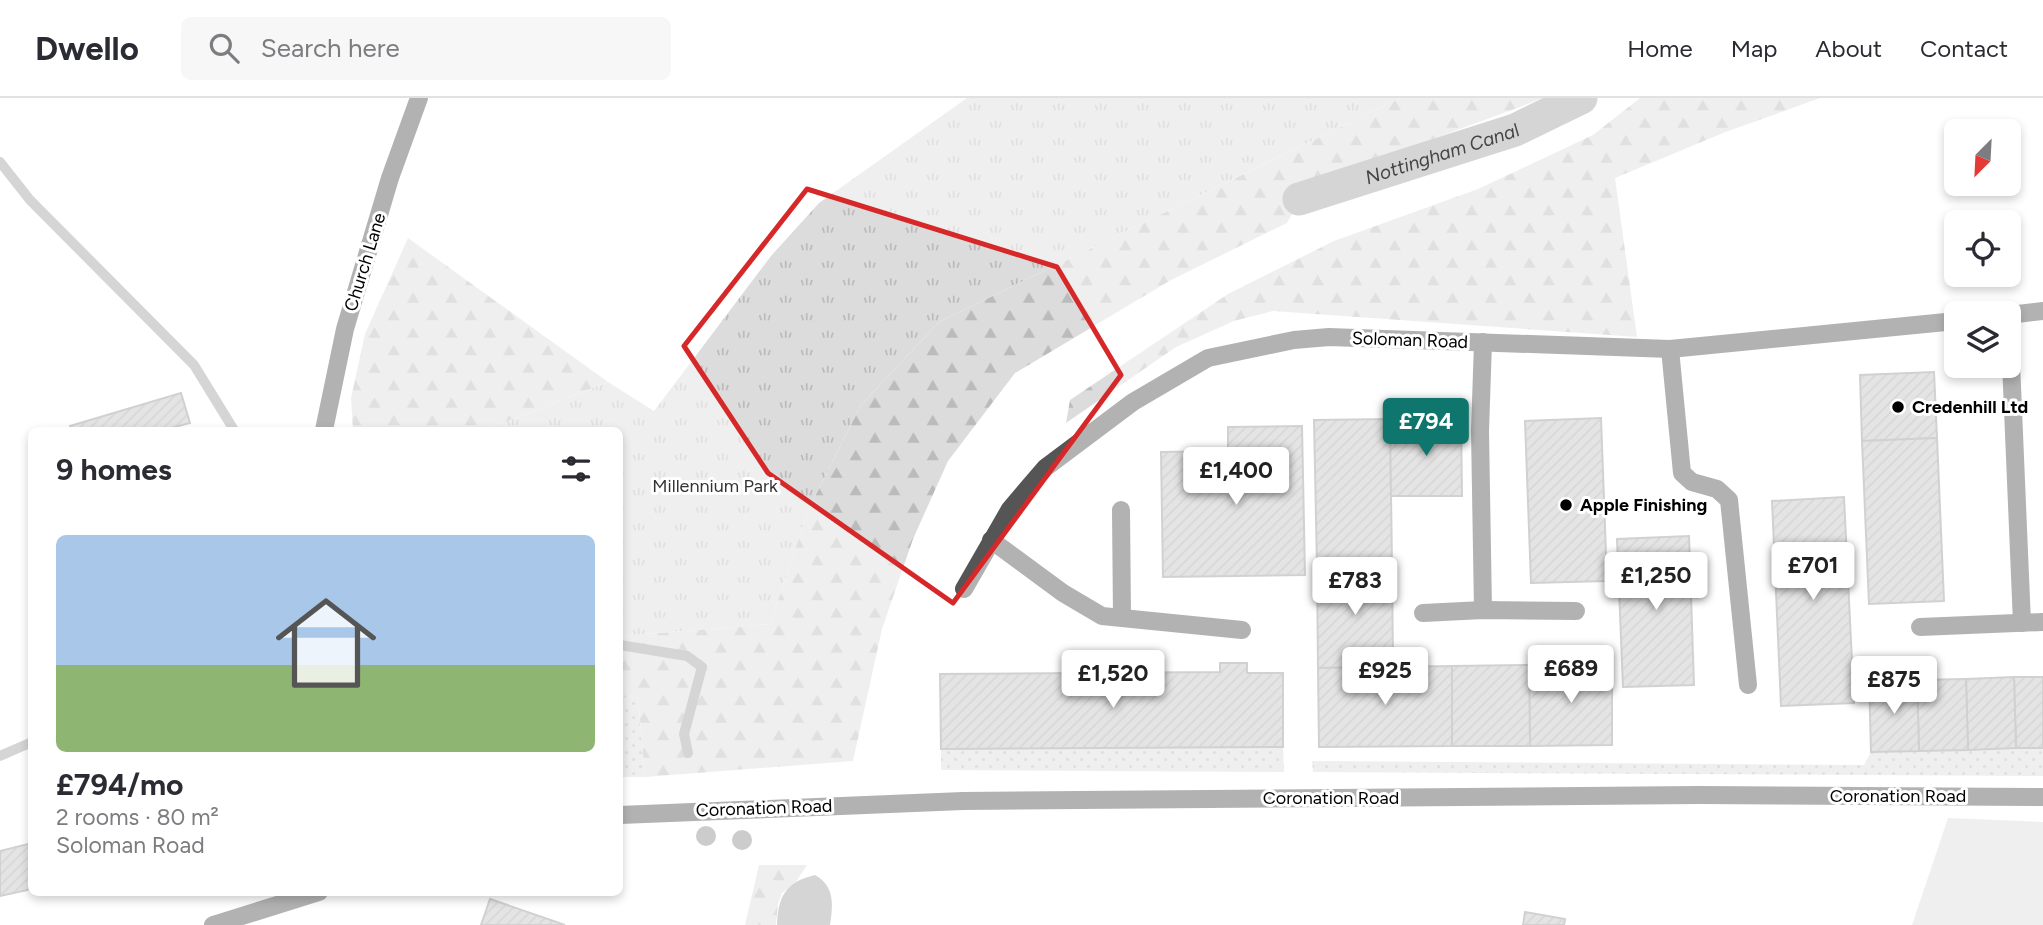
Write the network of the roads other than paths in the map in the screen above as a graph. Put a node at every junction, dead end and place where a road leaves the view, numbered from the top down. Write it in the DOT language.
graph roads {
  1 [pos="419,98"];
  2 [pos="2043,311"];
  3 [pos="2021,314"];
  4 [pos="1944,322"];
  5 [pos="1483,342"];
  6 [pos="1670,349"];
  7 [pos="2012,378"];
  8 [pos="325,427"];
  9 [pos="1121,509"];
  10 [pos="991,540"];
  11 [pos="964,589"];
  12 [pos="1483,610"];
  13 [pos="1576,611"];
  14 [pos="1423,613"];
  15 [pos="1122,617"];
  16 [pos="2043,622"];
  17 [pos="2022,623"];
  18 [pos="1920,627"];
  19 [pos="1242,629"];
  20 [pos="1748,685"];
  21 [pos="2043,797"];
  22 [pos="623,815"];
  23 [pos="306,896"];
  24 [pos="213,925"];
  1 -- 8 [label="street, Church Lane"];
  2 -- 3 [label="street"];
  4 -- 6 [label="street, Soloman Road"];
  5 -- 6 [label="street, Soloman Road"];
  5 -- 10 [label="street, Soloman Road"];
  5 -- 12 [label="street"];
  6 -- 20 [label="street"];
  7 -- 17 [label="street"];
  9 -- 15 [label="street"];
  10 -- 11 [label="street, Soloman Road"];
  10 -- 15 [label="street"];
  12 -- 13 [label="street"];
  12 -- 14 [label="street"];
  15 -- 19 [label="street"];
  16 -- 17 [label="street"];
  17 -- 18 [label="street"];
  21 -- 22 [label="street, Coronation Road"];
  23 -- 24 [label="street"];
}
